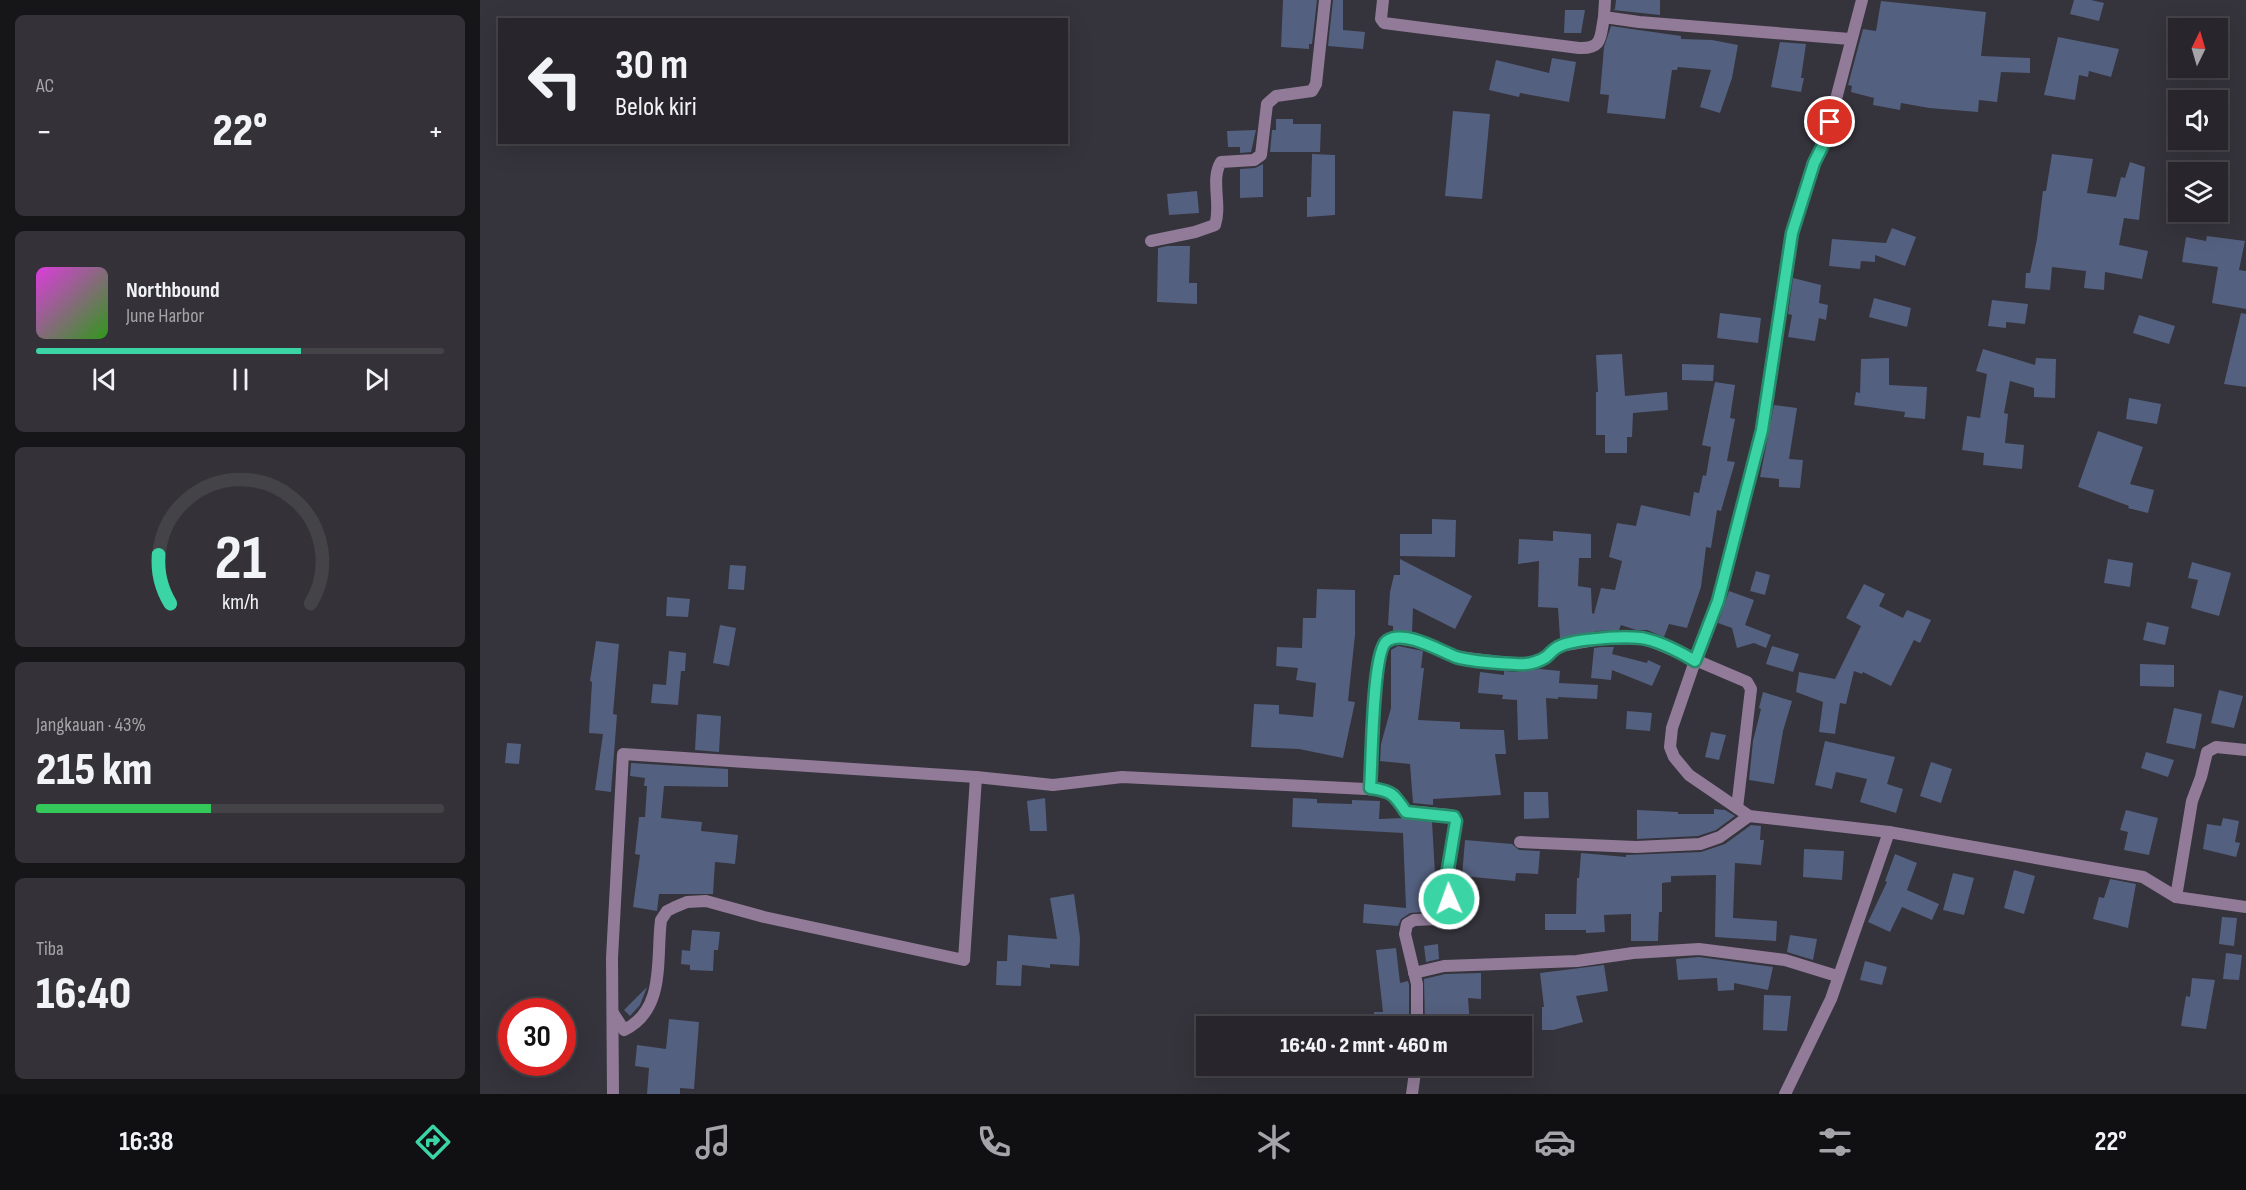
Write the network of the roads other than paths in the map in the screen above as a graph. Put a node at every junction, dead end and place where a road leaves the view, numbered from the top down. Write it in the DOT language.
graph roads {
  1 [pos="1325,0"];
  2 [pos="1383,0"];
  3 [pos="1605,0"];
  4 [pos="1862,0"];
  5 [pos="1604,17"];
  6 [pos="1850,39"];
  7 [pos="1151,241"];
  8 [pos="1695,661"];
  9 [pos="2246,750"];
  10 [pos="976,777"];
  11 [pos="1370,788"];
  12 [pos="1737,808"];
  13 [pos="1749,816"];
  14 [pos="1889,832"];
  15 [pos="1520,843"];
  16 [pos="2176,897"];
  17 [pos="2246,907"];
  18 [pos="1414,973"];
  19 [pos="1837,976"];
  20 [pos="612,1012"];
  21 [pos="1417,1016"];
  22 [pos="1414,1076"];
  23 [pos="613,1094"];
  24 [pos="1412,1094"];
  25 [pos="1785,1094"];
  1 -- 7 [label="street"];
  2 -- 5 [label="street"];
  3 -- 5 [label="street"];
  4 -- 6 [label="street"];
  5 -- 6 [label="street"];
  6 -- 8 [label="street"];
  8 -- 11 [label="street"];
  8 -- 12 [label="street"];
  8 -- 12 [label="street"];
  9 -- 16 [label="street"];
  10 -- 11 [label="street"];
  10 -- 20 [label="street"];
  10 -- 20 [label="street"];
  11 -- 18 [label="street"];
  12 -- 13 [label="street"];
  13 -- 14 [label="street"];
  13 -- 15 [label="street"];
  14 -- 16 [label="street"];
  14 -- 19 [label="street"];
  16 -- 17 [label="street"];
  18 -- 19 [label="street"];
  18 -- 21 [label="street"];
  19 -- 25 [label="street"];
  20 -- 23 [label="street"];
  22 -- 24 [label="street"];
}
